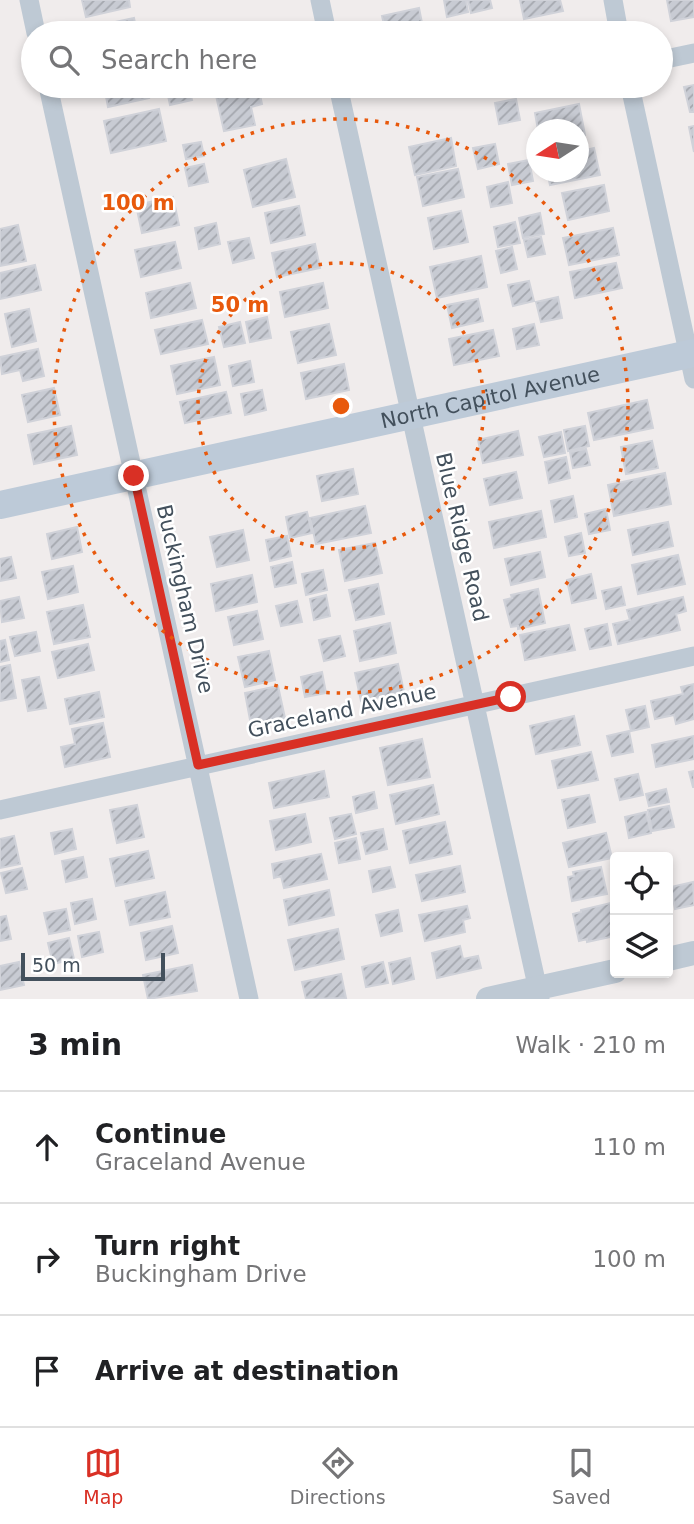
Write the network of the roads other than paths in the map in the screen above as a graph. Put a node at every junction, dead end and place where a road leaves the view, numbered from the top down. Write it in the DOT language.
graph roads {
  1 [pos="29,0"];
  2 [pos="320,0"];
  3 [pos="613,0"];
  4 [pos="33,21"];
  5 [pos="324,21"];
  6 [pos="617,21"];
  7 [pos="694,52"];
  8 [pos="673,57"];
  9 [pos="51,98"];
  10 [pos="341,98"];
  11 [pos="633,98"];
  12 [pos="692,362"];
  13 [pos="411,415"];
  14 [pos="134,476"];
  15 [pos="0,505"];
  16 [pos="694,656"];
  17 [pos="476,704"];
  18 [pos="198,765"];
  19 [pos="0,810"];
  20 [pos="694,953"];
  21 [pos="673,958"];
  22 [pos="610,972"];
  23 [pos="539,993"];
  24 [pos="249,999"];
  25 [pos="488,999"];
  1 -- 4 [label="street"];
  2 -- 5 [label="street"];
  3 -- 6 [label="street"];
  7 -- 8 [label="street"];
  9 -- 14 [label="street, Buckingham Drive"];
  10 -- 13 [label="street, Blue Ridge Road"];
  11 -- 12 [label="street"];
  12 -- 13 [label="main road, North Capitol Avenue"];
  13 -- 14 [label="main road, North Capitol Avenue"];
  13 -- 17 [label="street, Blue Ridge Road"];
  14 -- 15 [label="main road, North Capitol Avenue"];
  14 -- 18 [label="street, Buckingham Drive"];
  16 -- 17 [label="street, Graceland Avenue"];
  17 -- 18 [label="street, Graceland Avenue"];
  17 -- 23 [label="street, Blue Ridge Road"];
  18 -- 19 [label="street, Graceland Avenue"];
  18 -- 24 [label="street, Buckingham Drive"];
  20 -- 21 [label="street"];
  22 -- 23 [label="street"];
  23 -- 25 [label="street"];
}
